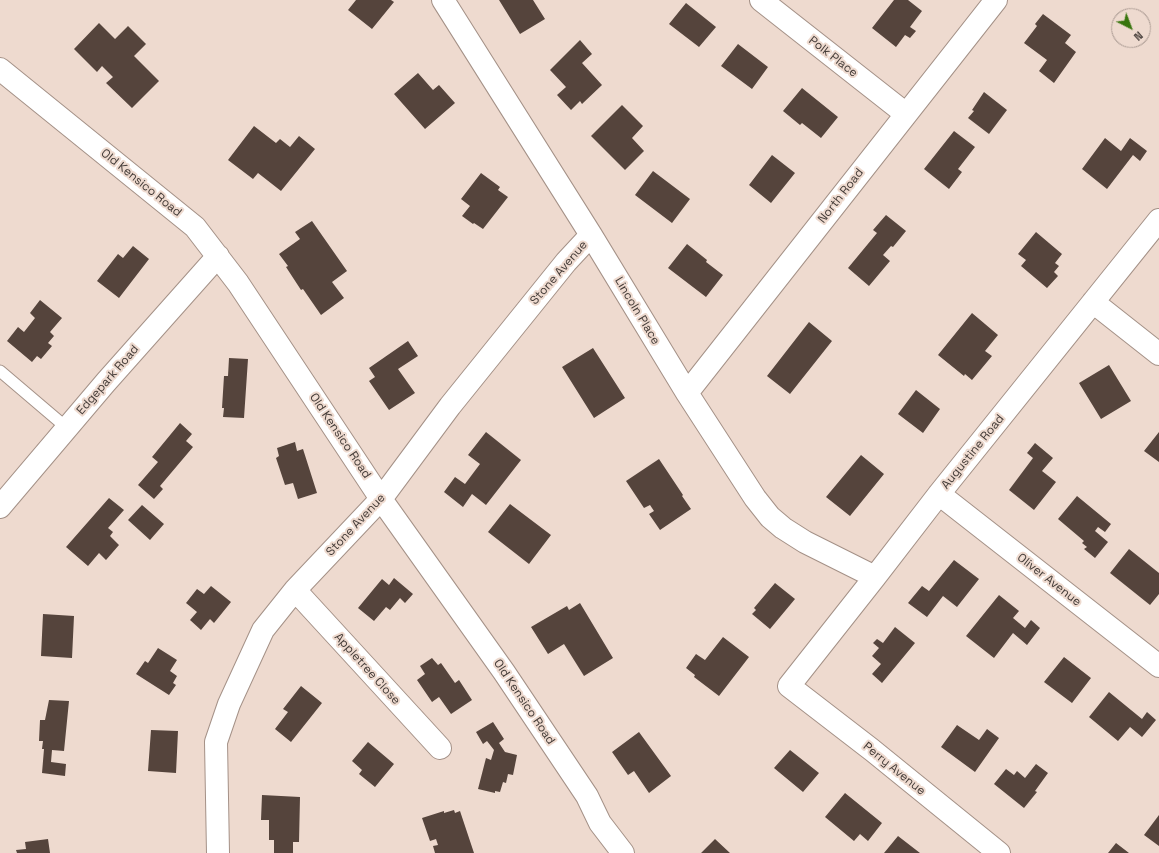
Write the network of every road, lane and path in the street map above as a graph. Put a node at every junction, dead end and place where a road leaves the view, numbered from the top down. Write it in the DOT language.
graph roads {
  1 [pos="443,0"];
  2 [pos="761,0"];
  3 [pos="996,0"];
  4 [pos="0,69"];
  5 [pos="906,114"];
  6 [pos="1159,220"];
  7 [pos="591,235"];
  8 [pos="218,256"];
  9 [pos="1093,302"];
  10 [pos="1159,354"];
  11 [pos="0,371"];
  12 [pos="687,393"];
  13 [pos="67,428"];
  14 [pos="939,494"];
  15 [pos="381,499"];
  16 [pos="0,507"];
  17 [pos="875,578"];
  18 [pos="295,590"];
  19 [pos="1159,666"];
  20 [pos="789,686"];
  21 [pos="440,748"];
  22 [pos="218,853"];
  23 [pos="624,853"];
  24 [pos="999,853"];
  1 -- 7 [label="street, Lincoln Place"];
  2 -- 5 [label="street, Polk Place"];
  3 -- 5 [label="street, North Road"];
  4 -- 8 [label="street, Old Kensico Road"];
  5 -- 12 [label="street, North Road"];
  6 -- 9 [label="street, Augustine Road"];
  7 -- 12 [label="street, Lincoln Place"];
  7 -- 15 [label="street, Stone Avenue"];
  8 -- 13 [label="street, Edgepark Road"];
  8 -- 15 [label="street, Old Kensico Road"];
  9 -- 10 [label="street"];
  9 -- 14 [label="street, Augustine Road"];
  11 -- 13 [label="lane"];
  12 -- 17 [label="street, Lincoln Place"];
  13 -- 16 [label="street, Edgepark Road"];
  14 -- 17 [label="street, Augustine Road"];
  14 -- 19 [label="street, Oliver Avenue"];
  15 -- 18 [label="street, Stone Avenue"];
  15 -- 23 [label="street, Old Kensico Road"];
  17 -- 20 [label="street, Augustine Road"];
  18 -- 21 [label="street, Appletree Close"];
  18 -- 22 [label="street, Stone Avenue"];
  20 -- 24 [label="street, Perry Avenue"];
}
